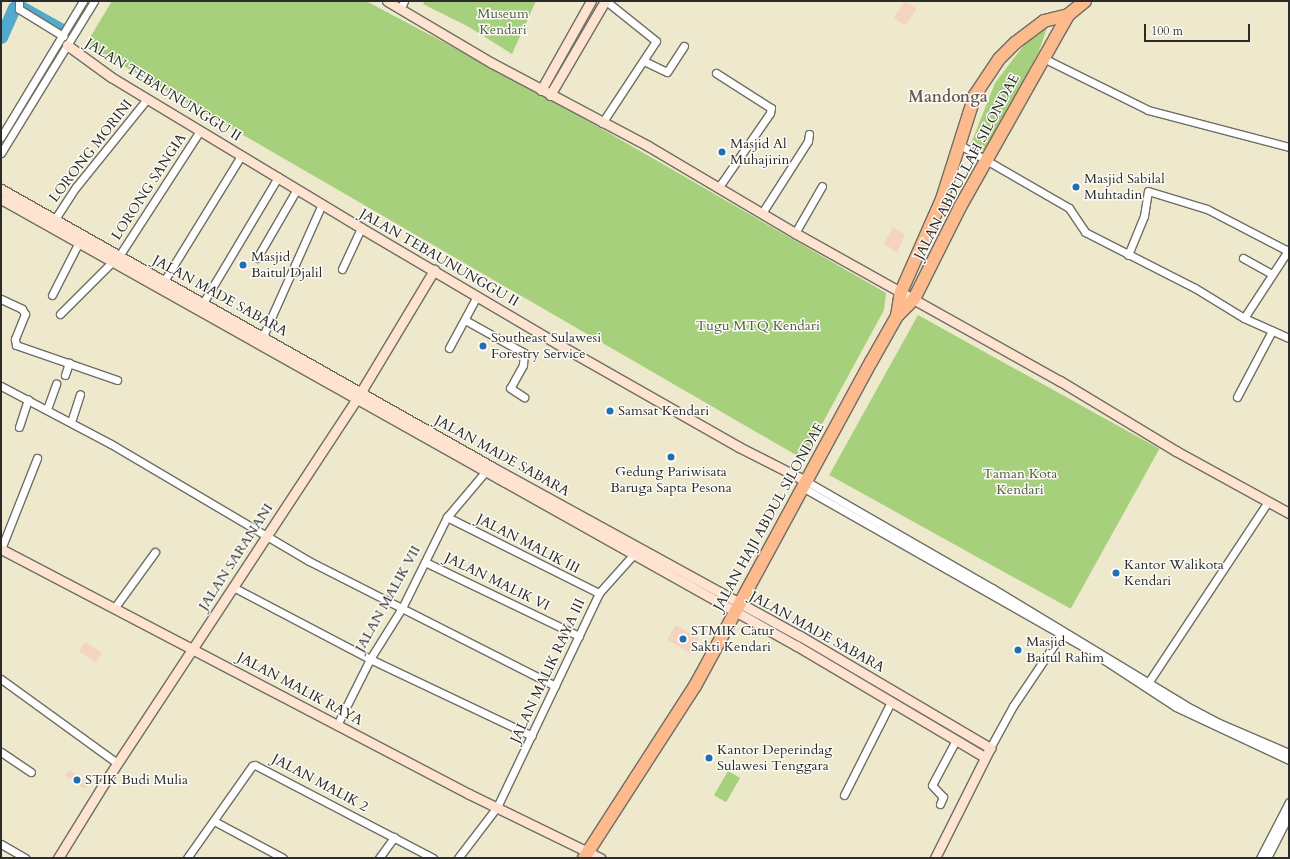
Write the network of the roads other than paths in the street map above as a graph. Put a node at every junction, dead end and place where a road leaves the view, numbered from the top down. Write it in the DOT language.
graph roads {
  1 [pos="83,1"];
  2 [pos="94,1"];
  3 [pos="387,1"];
  4 [pos="591,1"];
  5 [pos="605,1"];
  6 [pos="1085,1"];
  7 [pos="18,5"];
  8 [pos="402,5"];
  9 [pos="1068,14"];
  10 [pos="1044,21"];
  11 [pos="1057,35"];
  12 [pos="64,40"];
  13 [pos="684,46"];
  14 [pos="1043,58"];
  15 [pos="644,61"];
  16 [pos="716,73"];
  17 [pos="541,90"];
  18 [pos="550,95"];
  19 [pos="148,99"];
  20 [pos="602,123"];
  21 [pos="200,131"];
  22 [pos="809,134"];
  23 [pos="1,137"];
  24 [pos="960,145"];
  25 [pos="1289,147"];
  26 [pos="1,153"];
  27 [pos="241,156"];
  28 [pos="986,160"];
  29 [pos="278,178"];
  30 [pos="822,186"];
  31 [pos="719,187"];
  32 [pos="1,189"];
  33 [pos="297,189"];
  34 [pos="1,199"];
  35 [pos="322,204"];
  36 [pos="762,213"];
  37 [pos="55,219"];
  38 [pos="361,228"];
  39 [pos="795,233"];
  40 [pos="79,242"];
  41 [pos="1288,250"];
  42 [pos="1128,255"];
  43 [pos="257,258"];
  44 [pos="1243,258"];
  45 [pos="116,259"];
  46 [pos="342,269"];
  47 [pos="434,270"];
  48 [pos="1272,274"];
  49 [pos="161,282"];
  50 [pos="901,292"];
  51 [pos="52,295"];
  52 [pos="477,296"];
  53 [pos="1,299"];
  54 [pos="914,299"];
  55 [pos="203,303"];
  56 [pos="60,314"];
  57 [pos="897,316"];
  58 [pos="1244,318"];
  59 [pos="465,320"];
  60 [pos="890,331"];
  61 [pos="1272,331"];
  62 [pos="1288,334"];
  63 [pos="263,336"];
  64 [pos="449,348"];
  65 [pos="69,363"];
  66 [pos="65,375"];
  67 [pos="117,380"];
  68 [pos="56,384"];
  69 [pos="1,386"];
  70 [pos="80,394"];
  71 [pos="358,396"];
  72 [pos="524,397"];
  73 [pos="1237,397"];
  74 [pos="28,399"];
  75 [pos="47,409"];
  76 [pos="71,422"];
  77 [pos="19,427"];
  78 [pos="37,458"];
  79 [pos="485,472"];
  80 [pos="804,484"];
  81 [pos="1268,502"];
  82 [pos="1289,513"];
  83 [pos="447,517"];
  84 [pos="265,536"];
  85 [pos="1,549"];
  86 [pos="155,552"];
  87 [pos="634,554"];
  88 [pos="425,562"];
  89 [pos="233,587"];
  90 [pos="599,593"];
  91 [pos="114,607"];
  92 [pos="402,608"];
  93 [pos="736,608"];
  94 [pos="1062,634"];
  95 [pos="579,636"];
  96 [pos="194,649"];
  97 [pos="370,659"];
  98 [pos="1,679"];
  99 [pos="1148,683"];
  100 [pos="555,686"];
  101 [pos="891,702"];
  102 [pos="337,725"];
  103 [pos="532,736"];
  104 [pos="956,740"];
  105 [pos="990,748"];
  106 [pos="1,752"];
  107 [pos="1289,753"];
  108 [pos="984,757"];
  109 [pos="1289,760"];
  110 [pos="118,763"];
  111 [pos="31,772"];
  112 [pos="844,795"];
  113 [pos="1289,802"];
  114 [pos="940,804"];
  115 [pos="496,807"];
  116 [pos="1289,815"];
  117 [pos="214,821"];
  118 [pos="394,837"];
  119 [pos="1,844"];
  120 [pos="586,855"];
  121 [pos="25,858"];
  122 [pos="58,858"];
  123 [pos="187,858"];
  124 [pos="283,858"];
  125 [pos="379,858"];
  126 [pos="433,858"];
  127 [pos="458,858"];
  128 [pos="600,858"];
  129 [pos="935,858"];
  130 [pos="1260,858"];
  131 [pos="1267,858"];
  1 -- 12 [label="street"];
  2 -- 12 [label="street"];
  3 -- 8 [label="street"];
  4 -- 17 [label="street"];
  5 -- 15 [label="street"];
  5 -- 18 [label="street"];
  6 -- 9 [label="highway"];
  7 -- 12 [label="street"];
  8 -- 17 [label="street"];
  9 -- 10 [label="highway"];
  9 -- 11 [label="highway, JALAN ABDULLAH SILONDAE"];
  10 -- 11 [label="highway"];
  10 -- 24 [label="highway"];
  11 -- 14 [label="highway, JALAN ABDULLAH SILONDAE"];
  12 -- 19 [label="street, JALAN TEBAUNUNGGU II"];
  12 -- 23 [label="street"];
  12 -- 26 [label="street"];
  13 -- 15 [label="street"];
  14 -- 25 [label="street"];
  14 -- 28 [label="highway, JALAN ABDULLAH SILONDAE"];
  15 -- 20 [label="street"];
  16 -- 31 [label="street"];
  17 -- 18 [label="street"];
  18 -- 20 [label="street"];
  19 -- 21 [label="street, JALAN TEBAUNUNGGU II"];
  19 -- 37 [label="street, LORONG MORINI"];
  20 -- 31 [label="street"];
  21 -- 27 [label="street, JALAN TEBAUNUNGGU II"];
  21 -- 45 [label="street, LORONG SANGIA"];
  22 -- 36 [label="street"];
  24 -- 28 [label="street"];
  24 -- 50 [label="highway"];
  27 -- 29 [label="street, JALAN TEBAUNUNGGU II"];
  27 -- 49 [label="street"];
  28 -- 42 [label="street"];
  28 -- 54 [label="highway, JALAN ABDULLAH SILONDAE"];
  29 -- 33 [label="street, JALAN TEBAUNUNGGU II"];
  29 -- 55 [label="street"];
  30 -- 39 [label="street"];
  31 -- 36 [label="street"];
  32 -- 37 [label="street, JALAN MADE SABARA"];
  33 -- 35 [label="street, JALAN TEBAUNUNGGU II"];
  33 -- 43 [label="street"];
  34 -- 40 [label="street, JALAN MADE SABARA"];
  35 -- 38 [label="street, JALAN TEBAUNUNGGU II"];
  35 -- 63 [label="street"];
  36 -- 39 [label="street"];
  37 -- 45 [label="street, JALAN MADE SABARA"];
  38 -- 46 [label="street"];
  38 -- 47 [label="street, JALAN TEBAUNUNGGU II"];
  39 -- 50 [label="street"];
  40 -- 45 [label="street, JALAN MADE SABARA"];
  40 -- 51 [label="street"];
  41 -- 42 [label="street"];
  41 -- 48 [label="street"];
  42 -- 58 [label="street"];
  44 -- 48 [label="street"];
  45 -- 49 [label="street, JALAN MADE SABARA"];
  45 -- 56 [label="street, LORONG SANGIA"];
  47 -- 52 [label="street, JALAN TEBAUNUNGGU II"];
  47 -- 71 [label="street, JALAN SARANANI"];
  48 -- 58 [label="street"];
  49 -- 55 [label="street, JALAN MADE SABARA"];
  49 -- 71 [label="street, JALAN MADE SABARA"];
  50 -- 54 [label="street"];
  50 -- 57 [label="highway"];
  52 -- 59 [label="street"];
  52 -- 80 [label="street, JALAN TEBAUNUNGGU II"];
  53 -- 65 [label="street"];
  54 -- 57 [label="highway, JALAN ABDULLAH SILONDAE"];
  54 -- 81 [label="street"];
  55 -- 63 [label="street, JALAN MADE SABARA"];
  57 -- 60 [label="highway, JALAN ABDULLAH SILONDAE"];
  58 -- 61 [label="street"];
  59 -- 64 [label="street"];
  59 -- 72 [label="street"];
  60 -- 80 [label="highway, JALAN HAJI ABDUL SILONDAE"];
  61 -- 62 [label="street"];
  61 -- 73 [label="street"];
  63 -- 71 [label="street, JALAN MADE SABARA"];
  65 -- 66 [label="street"];
  65 -- 67 [label="street"];
  68 -- 75 [label="street"];
  69 -- 74 [label="street"];
  70 -- 76 [label="street"];
  71 -- 79 [label="street, JALAN MADE SABARA"];
  71 -- 84 [label="street, JALAN SARANANI"];
  71 -- 93 [label="street, JALAN MADE SABARA"];
  74 -- 75 [label="street"];
  74 -- 77 [label="street"];
  75 -- 76 [label="street"];
  76 -- 84 [label="street"];
  78 -- 85 [label="street"];
  79 -- 83 [label="street, JALAN MALIK VII"];
  79 -- 87 [label="street, JALAN MADE SABARA"];
  80 -- 93 [label="highway, JALAN HAJI ABDUL SILONDAE"];
  80 -- 94 [label="street"];
  81 -- 82 [label="street"];
  81 -- 99 [label="street"];
  83 -- 88 [label="street, JALAN MALIK VII"];
  83 -- 90 [label="street, JALAN MALIK III"];
  84 -- 89 [label="street, JALAN SARANANI"];
  84 -- 92 [label="street"];
  85 -- 91 [label="street, JALAN MALIK RAYA"];
  86 -- 91 [label="street"];
  87 -- 90 [label="street, JALAN MALIK RAYA III"];
  87 -- 93 [label="street, JALAN MADE SABARA"];
  88 -- 92 [label="street, JALAN MALIK VII"];
  88 -- 95 [label="street, JALAN MALIK VI"];
  89 -- 96 [label="street, JALAN SARANANI"];
  89 -- 97 [label="street"];
  90 -- 95 [label="street, JALAN MALIK RAYA III"];
  91 -- 96 [label="street, JALAN MALIK RAYA"];
  92 -- 97 [label="street, JALAN MALIK VII"];
  92 -- 100 [label="street"];
  93 -- 101 [label="street, JALAN MADE SABARA"];
  93 -- 105 [label="street, JALAN MADE SABARA"];
  93 -- 120 [label="highway, JALAN HAJI ABDUL SILONDAE"];
  94 -- 99 [label="street"];
  94 -- 105 [label="street"];
  94 -- 109 [label="street"];
  95 -- 100 [label="street, JALAN MALIK RAYA III"];
  96 -- 102 [label="street, JALAN MALIK RAYA"];
  96 -- 110 [label="street, JALAN SARANANI"];
  97 -- 102 [label="street, JALAN MALIK VII"];
  97 -- 103 [label="street"];
  98 -- 110 [label="street"];
  99 -- 107 [label="street"];
  100 -- 103 [label="street, JALAN MALIK RAYA III"];
  101 -- 104 [label="street, JALAN MADE SABARA"];
  101 -- 112 [label="street"];
  102 -- 115 [label="street, JALAN MALIK RAYA"];
  103 -- 115 [label="street, JALAN MALIK RAYA III"];
  104 -- 108 [label="street, JALAN MADE SABARA"];
  104 -- 114 [label="street"];
  105 -- 108 [label="street"];
  106 -- 111 [label="street"];
  108 -- 129 [label="street"];
  110 -- 122 [label="street, JALAN SARANANI"];
  113 -- 130 [label="street"];
  115 -- 120 [label="street, JALAN MALIK RAYA"];
  115 -- 127 [label="street, JALAN MALIK RAYA III"];
  116 -- 131 [label="street"];
  117 -- 118 [label="street, JALAN MALIK 2"];
  117 -- 123 [label="street, JALAN MALIK 2"];
  117 -- 124 [label="street"];
  118 -- 125 [label="street"];
  118 -- 126 [label="street, JALAN MALIK 2"];
  119 -- 121 [label="street"];
  120 -- 128 [label="street, JALAN MALIK RAYA"];
}
